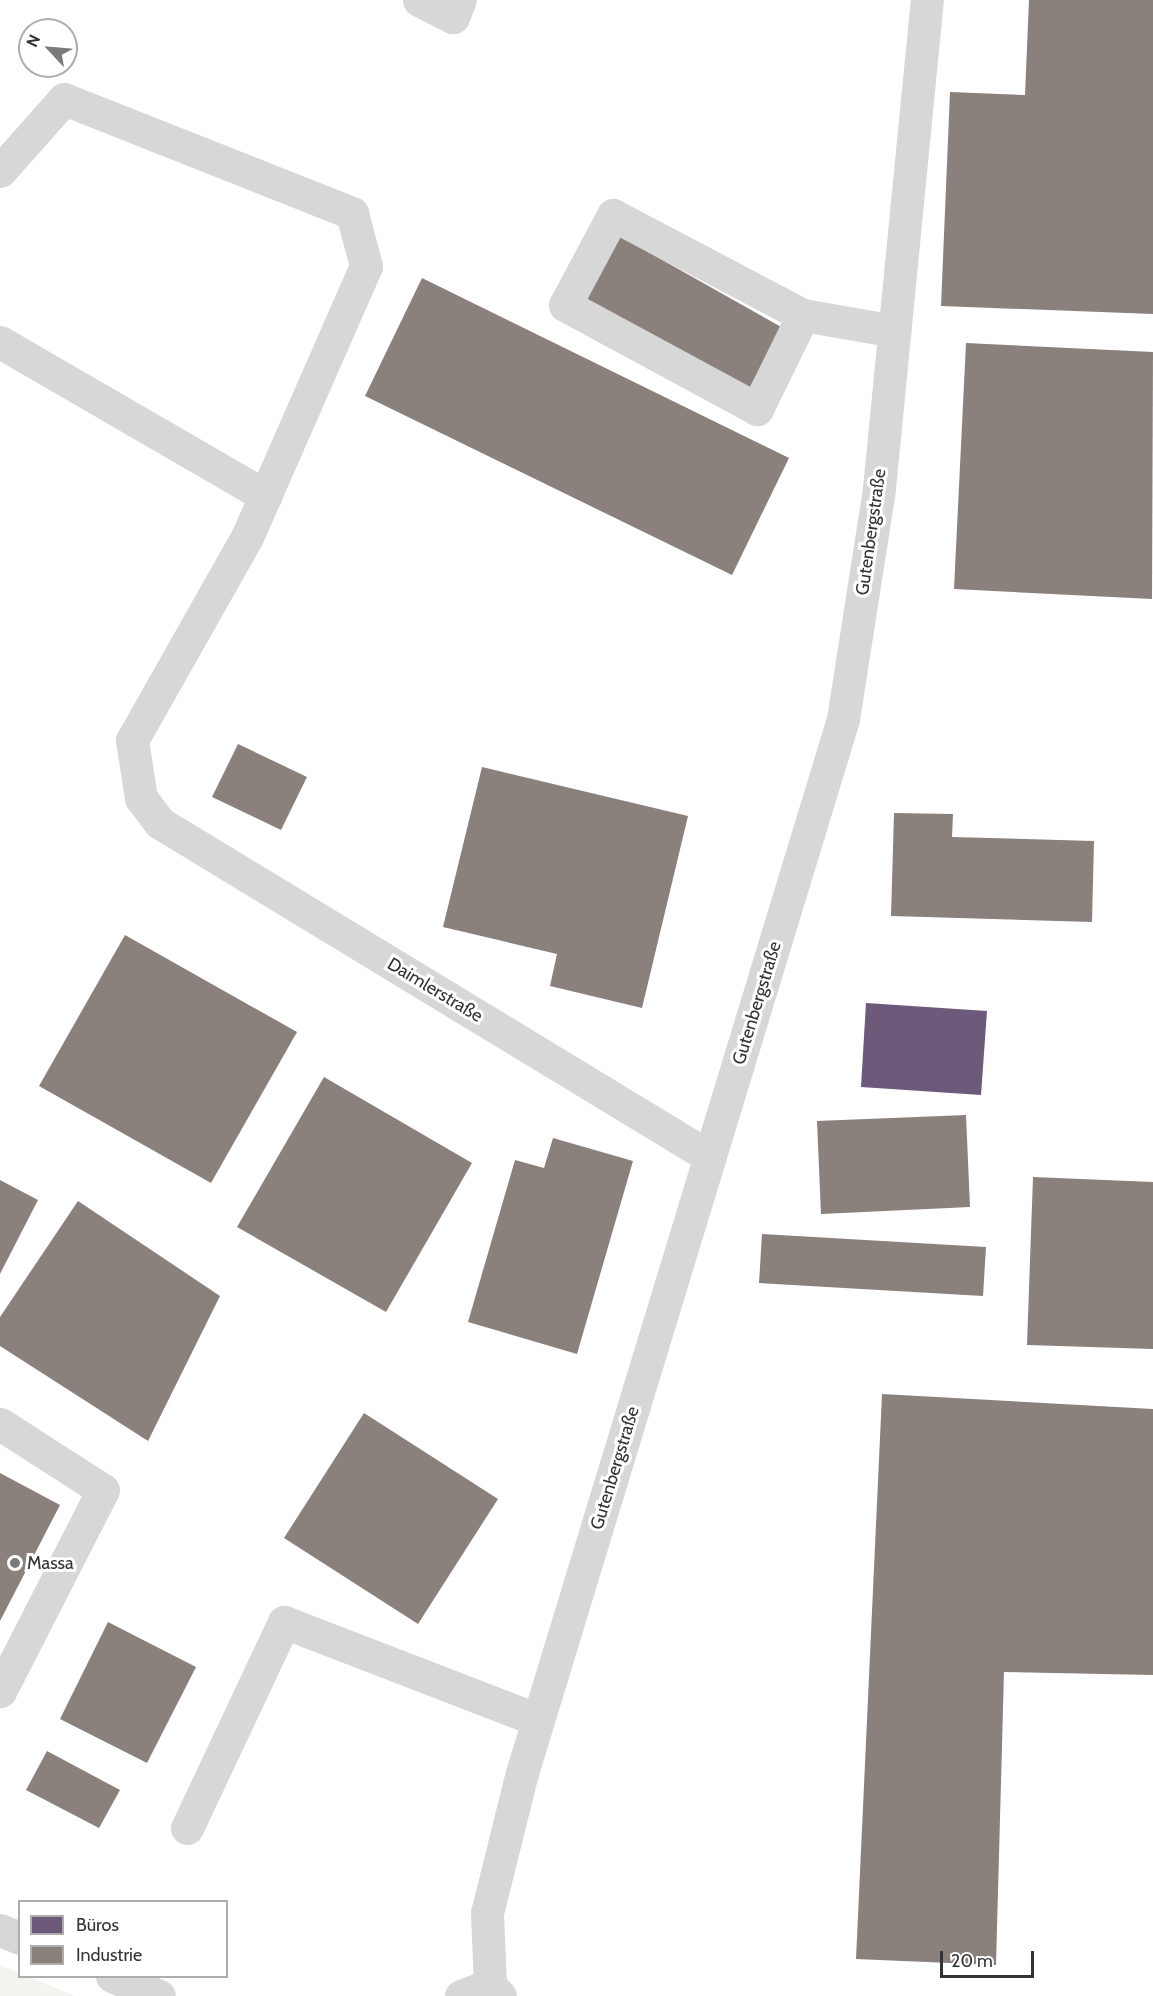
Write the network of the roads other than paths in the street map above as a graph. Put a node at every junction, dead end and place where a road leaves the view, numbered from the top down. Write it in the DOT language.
graph roads {
  1 [pos="419,0"];
  2 [pos="460,0"];
  3 [pos="927,0"];
  4 [pos="0,171"];
  5 [pos="803,315"];
  6 [pos="895,331"];
  7 [pos="0,342"];
  8 [pos="266,496"];
  9 [pos="710,1157"];
  10 [pos="0,1424"];
  11 [pos="0,1691"];
  12 [pos="538,1720"];
  13 [pos="187,1828"];
  14 [pos="0,1930"];
  15 [pos="18,1937"];
  16 [pos="114,1978"];
  17 [pos="484,1992"];
  18 [pos="159,1996"];
  1 -- 2 [label="street"];
  3 -- 6 [label="street, Gutenbergstraße"];
  4 -- 8 [label="street"];
  5 -- 5 [label="street"];
  5 -- 6 [label="street"];
  6 -- 9 [label="street, Gutenbergstraße"];
  7 -- 8 [label="street"];
  8 -- 9 [label="street, Daimlerstraße"];
  9 -- 12 [label="street, Gutenbergstraße"];
  10 -- 11 [label="street"];
  12 -- 13 [label="street"];
  12 -- 17 [label="street, Gutenbergstraße"];
  14 -- 15 [label="street"];
  16 -- 18 [label="street"];
}
